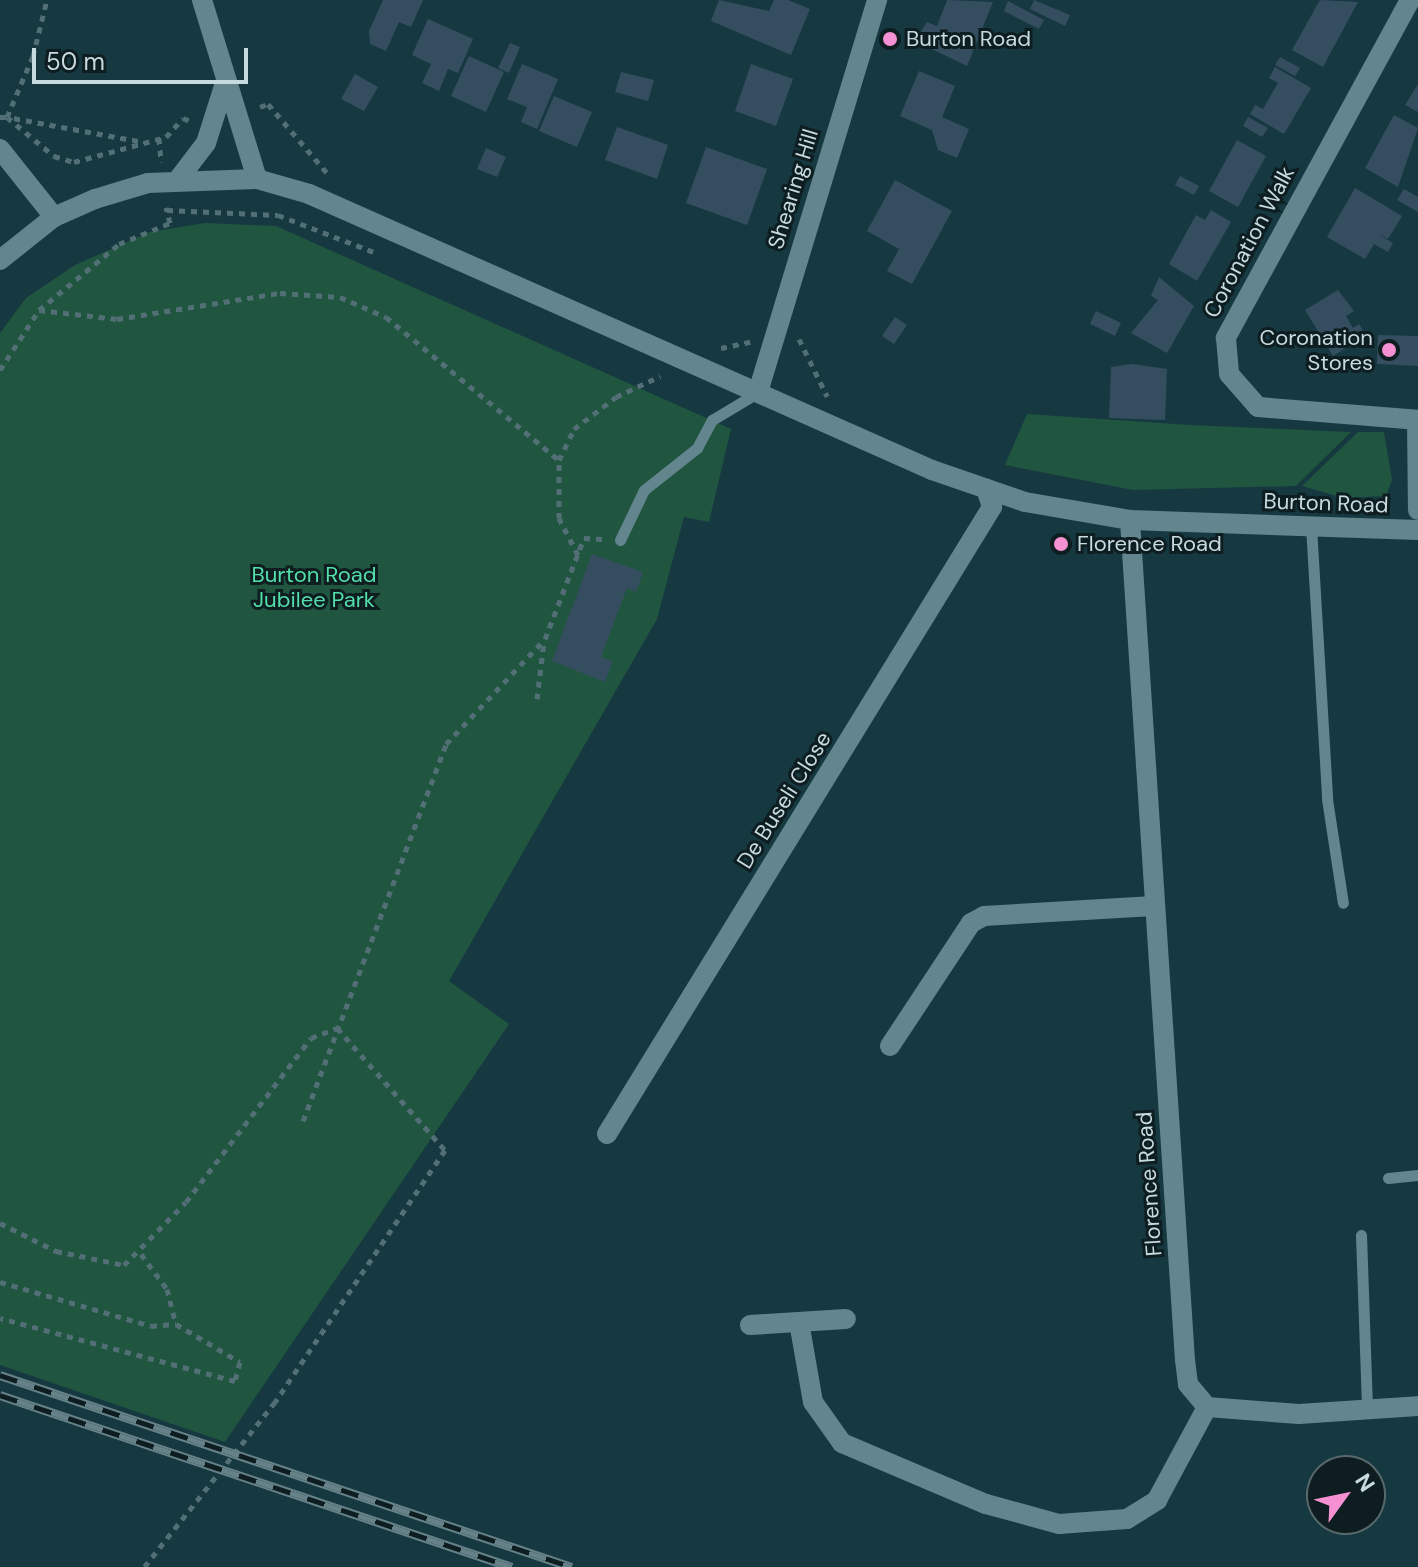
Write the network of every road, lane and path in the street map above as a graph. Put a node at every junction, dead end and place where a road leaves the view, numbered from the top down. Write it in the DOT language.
graph roads {
  1 [pos="47,0"];
  2 [pos="202,0"];
  3 [pos="877,0"];
  4 [pos="1410,0"];
  5 [pos="226,75"];
  6 [pos="4,117"];
  7 [pos="0,149"];
  8 [pos="257,179"];
  9 [pos="177,181"];
  10 [pos="167,210"];
  11 [pos="54,217"];
  12 [pos="170,223"];
  13 [pos="384,257"];
  14 [pos="0,260"];
  15 [pos="39,310"];
  16 [pos="691,362"];
  17 [pos="0,370"];
  18 [pos="649,370"];
  19 [pos="662,375"];
  20 [pos="758,392"];
  21 [pos="1418,420"];
  22 [pos="559,460"];
  23 [pos="986,489"];
  24 [pos="1418,510"];
  25 [pos="1130,520"];
  26 [pos="1311,526"];
  27 [pos="1418,530"];
  28 [pos="584,538"];
  29 [pos="620,540"];
  30 [pos="578,555"];
  31 [pos="545,639"];
  32 [pos="537,699"];
  33 [pos="1343,903"];
  34 [pos="1154,906"];
  35 [pos="337,1028"];
  36 [pos="890,1046"];
  37 [pos="303,1121"];
  38 [pos="607,1134"];
  39 [pos="1418,1175"];
  40 [pos="1388,1178"];
  41 [pos="0,1223"];
  42 [pos="1361,1235"];
  43 [pos="141,1254"];
  44 [pos="0,1282"];
  45 [pos="0,1318"];
  46 [pos="846,1319"];
  47 [pos="799,1322"];
  48 [pos="176,1324"];
  49 [pos="750,1325"];
  50 [pos="1418,1406"];
  51 [pos="1207,1407"];
  52 [pos="1367,1410"];
  53 [pos="144,1567"];
  1 -- 6 [label="path"];
  2 -- 5 [label="street"];
  3 -- 20 [label="street, Shearing Hill"];
  4 -- 21 [label="street, Coronation Walk"];
  5 -- 8 [label="street"];
  5 -- 9 [label="street"];
  6 -- 6 [label="path"];
  7 -- 11 [label="street"];
  8 -- 9 [label="street, Burton Road"];
  8 -- 16 [label="street, Burton Road"];
  9 -- 11 [label="street, Burton Road"];
  10 -- 13 [label="path"];
  11 -- 14 [label="street, Burton Road"];
  12 -- 15 [label="path"];
  15 -- 17 [label="path"];
  15 -- 22 [label="path"];
  16 -- 19 [label="path"];
  16 -- 20 [label="street, Burton Road"];
  18 -- 19 [label="path"];
  19 -- 22 [label="path"];
  20 -- 23 [label="street, Burton Road"];
  20 -- 29 [label="lane"];
  21 -- 24 [label="street, Coronation Walk"];
  22 -- 30 [label="path"];
  23 -- 25 [label="street, Burton Road"];
  23 -- 38 [label="street, De Buseli Close"];
  25 -- 26 [label="street, Burton Road"];
  25 -- 34 [label="street, Florence Road"];
  26 -- 27 [label="street, Burton Road"];
  26 -- 33 [label="lane"];
  28 -- 30 [label="path"];
  30 -- 31 [label="path"];
  31 -- 32 [label="path"];
  31 -- 35 [label="path"];
  34 -- 36 [label="street"];
  34 -- 51 [label="street, Florence Road"];
  35 -- 37 [label="path"];
  35 -- 43 [label="path"];
  35 -- 53 [label="path"];
  39 -- 40 [label="lane"];
  41 -- 43 [label="path"];
  42 -- 52 [label="lane"];
  43 -- 48 [label="path"];
  44 -- 48 [label="path"];
  45 -- 48 [label="path"];
  46 -- 47 [label="street"];
  47 -- 49 [label="street"];
  47 -- 51 [label="street"];
  50 -- 52 [label="street"];
  51 -- 52 [label="street"];
}
